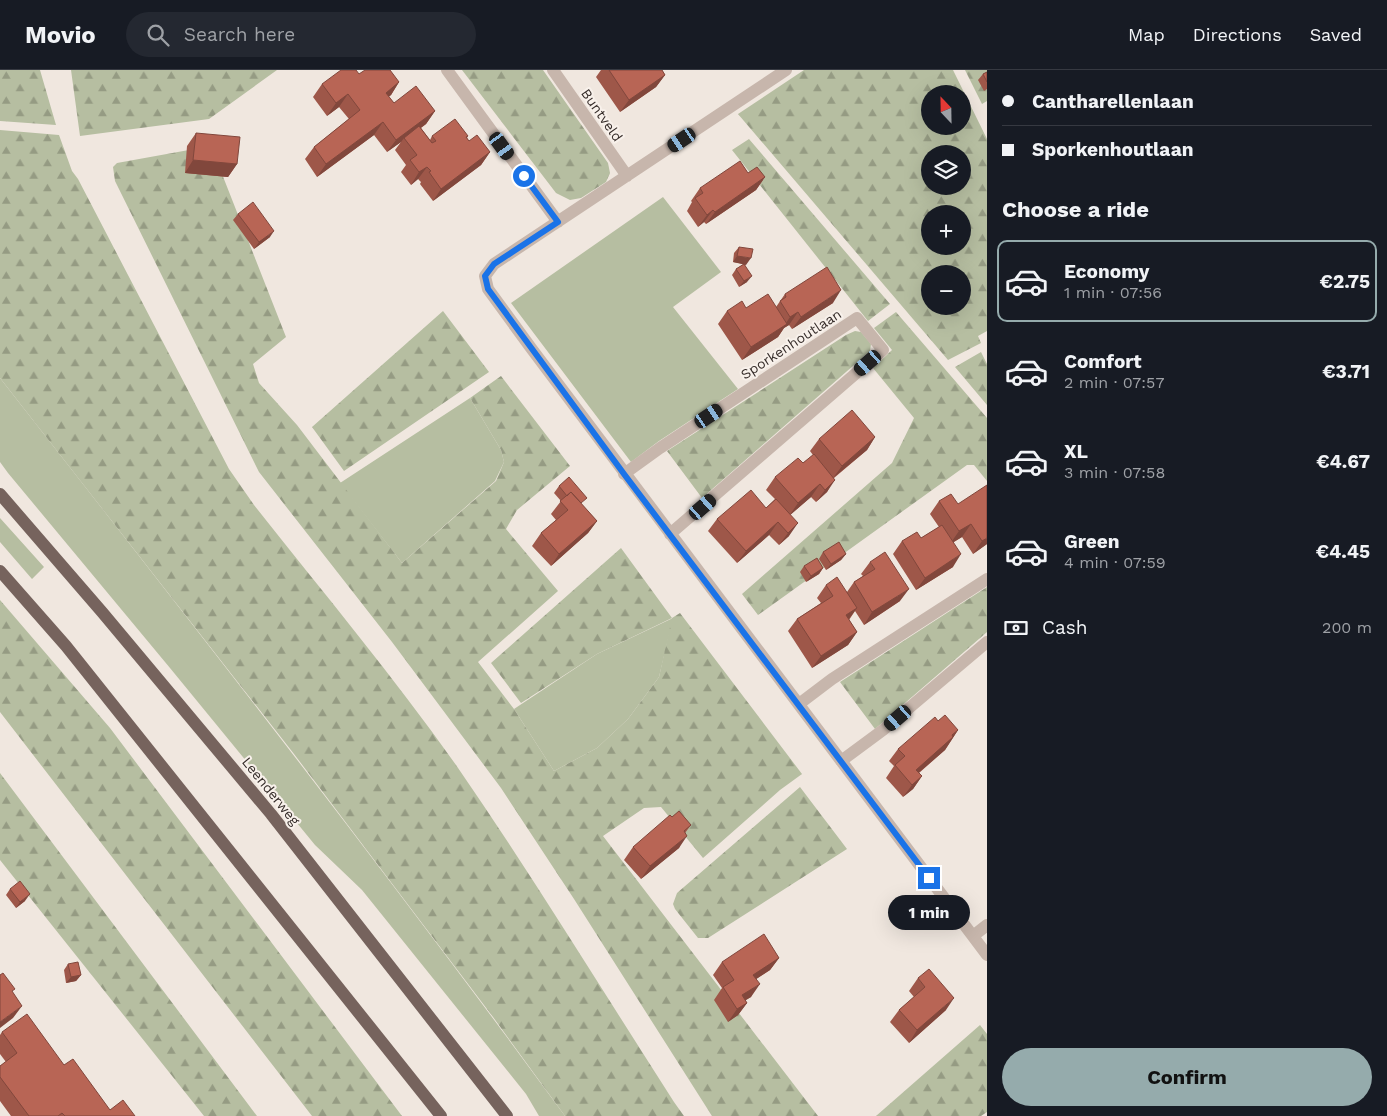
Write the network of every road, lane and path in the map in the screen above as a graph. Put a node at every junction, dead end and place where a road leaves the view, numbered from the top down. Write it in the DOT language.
graph roads {
  1 [pos="447,70"];
  2 [pos="553,70"];
  3 [pos="786,70"];
  4 [pos="627,176"];
  5 [pos="558,222"];
  6 [pos="624,474"];
  7 [pos="0,494"];
  8 [pos="670,534"];
  9 [pos="0,571"];
  10 [pos="987,579"];
  11 [pos="987,642"];
  12 [pos="799,704"];
  13 [pos="841,761"];
  14 [pos="987,925"];
  15 [pos="973,936"];
  16 [pos="987,955"];
  17 [pos="441,1116"];
  18 [pos="507,1116"];
  1 -- 5 [label="street"];
  2 -- 4 [label="street, Buntveld"];
  3 -- 4 [label="street"];
  4 -- 5 [label="street"];
  5 -- 6 [label="street"];
  6 -- 8 [label="street"];
  6 -- 8 [label="street, Sporkenhoutlaan"];
  7 -- 18 [label="main road, Leenderweg"];
  8 -- 12 [label="street"];
  9 -- 17 [label="main road"];
  10 -- 12 [label="street"];
  11 -- 13 [label="street"];
  12 -- 13 [label="street"];
  13 -- 15 [label="street"];
  14 -- 15 [label="street"];
  15 -- 16 [label="street"];
}
